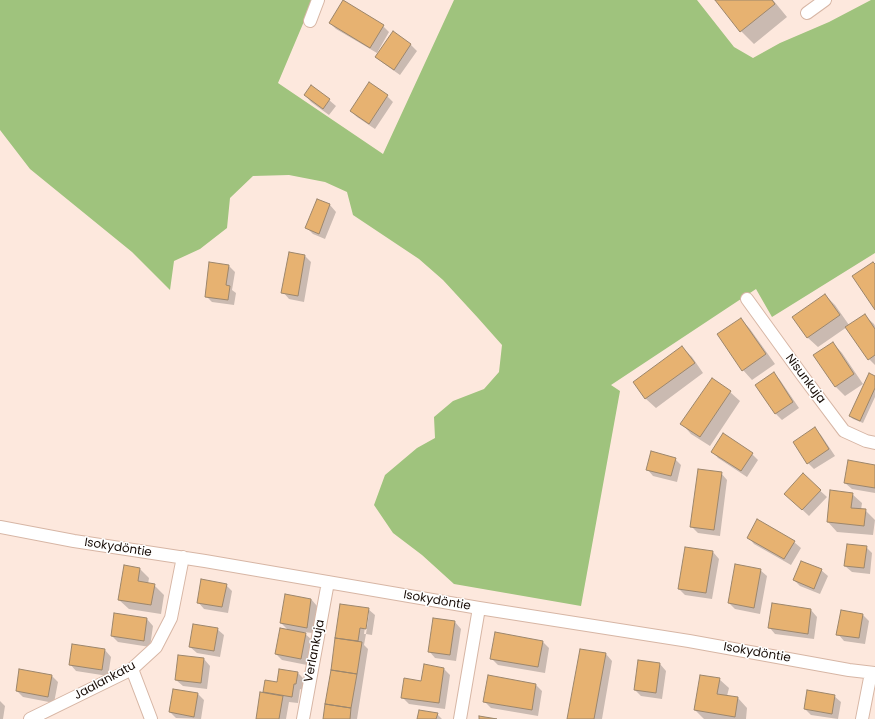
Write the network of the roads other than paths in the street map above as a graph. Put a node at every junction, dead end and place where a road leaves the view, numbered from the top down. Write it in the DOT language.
graph roads {
  1 [pos="318,0"];
  2 [pos="825,0"];
  3 [pos="807,13"];
  4 [pos="310,21"];
  5 [pos="747,299"];
  6 [pos="875,443"];
  7 [pos="0,527"];
  8 [pos="183,557"];
  9 [pos="328,582"];
  10 [pos="479,608"];
  11 [pos="132,669"];
  12 [pos="873,673"];
  13 [pos="30,719"];
  14 [pos="151,719"];
  15 [pos="303,719"];
  16 [pos="460,719"];
  17 [pos="862,719"];
  1 -- 4 [label="street"];
  2 -- 3 [label="street"];
  5 -- 6 [label="street, Nisunkuja"];
  7 -- 8 [label="street, Isokydöntie"];
  8 -- 9 [label="street, Isokydöntie"];
  8 -- 11 [label="street, Jaalankatu"];
  9 -- 10 [label="street, Isokydöntie"];
  9 -- 15 [label="street, Verlankuja"];
  10 -- 12 [label="street, Isokydöntie"];
  10 -- 16 [label="street"];
  11 -- 13 [label="street, Jaalankatu"];
  11 -- 14 [label="street"];
  12 -- 17 [label="street"];
}
